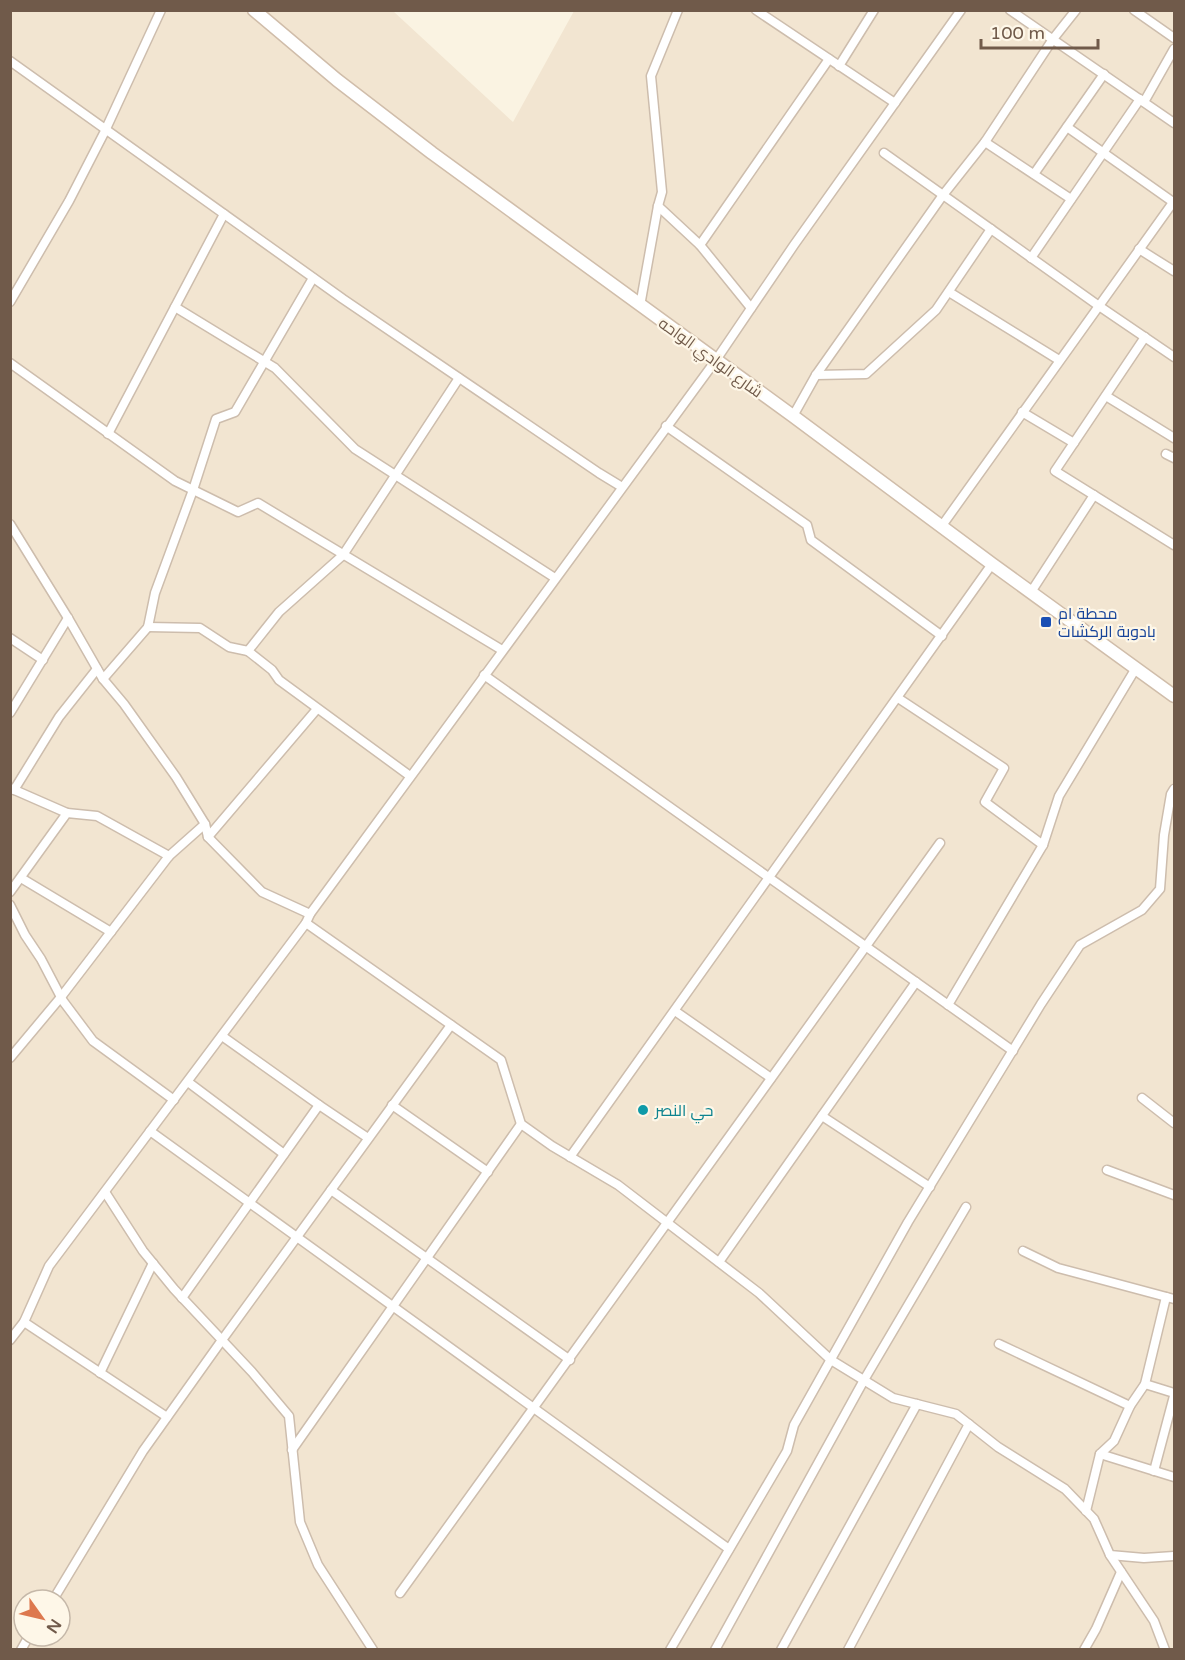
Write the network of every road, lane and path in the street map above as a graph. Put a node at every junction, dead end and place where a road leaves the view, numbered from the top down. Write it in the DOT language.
graph roads {
  1 [pos="161,10"];
  2 [pos="254,10"];
  3 [pos="678,10"];
  4 [pos="756,10"];
  5 [pos="874,10"];
  6 [pos="961,10"];
  7 [pos="1011,10"];
  8 [pos="1076,10"];
  9 [pos="1139,12"];
  10 [pos="1174,38"];
  11 [pos="1053,39"];
  12 [pos="1174,49"];
  13 [pos="829,59"];
  14 [pos="10,61"];
  15 [pos="839,66"];
  16 [pos="1104,74"];
  17 [pos="1142,101"];
  18 [pos="895,103"];
  19 [pos="1174,123"];
  20 [pos="1067,127"];
  21 [pos="106,130"];
  22 [pos="985,142"];
  23 [pos="1103,152"];
  24 [pos="884,153"];
  25 [pos="1034,174"];
  26 [pos="943,195"];
  27 [pos="1071,199"];
  28 [pos="1174,202"];
  29 [pos="658,206"];
  30 [pos="224,214"];
  31 [pos="991,229"];
  32 [pos="700,244"];
  33 [pos="1140,249"];
  34 [pos="1031,258"];
  35 [pos="1174,272"];
  36 [pos="313,278"];
  37 [pos="949,292"];
  38 [pos="10,302"];
  39 [pos="640,306"];
  40 [pos="1099,306"];
  41 [pos="175,307"];
  42 [pos="750,308"];
  43 [pos="1145,337"];
  44 [pos="1174,357"];
  45 [pos="716,360"];
  46 [pos="1059,360"];
  47 [pos="264,362"];
  48 [pos="10,363"];
  49 [pos="816,375"];
  50 [pos="459,378"];
  51 [pos="1106,396"];
  52 [pos="1022,412"];
  53 [pos="793,416"];
  54 [pos="666,426"];
  55 [pos="108,434"];
  56 [pos="1174,438"];
  57 [pos="1074,443"];
  58 [pos="396,475"];
  59 [pos="622,487"];
  60 [pos="193,490"];
  61 [pos="1094,495"];
  62 [pos="10,524"];
  63 [pos="941,526"];
  64 [pos="1174,545"];
  65 [pos="343,555"];
  66 [pos="992,564"];
  67 [pos="555,578"];
  68 [pos="1031,592"];
  69 [pos="68,618"];
  70 [pos="148,627"];
  71 [pos="942,636"];
  72 [pos="10,638"];
  73 [pos="502,650"];
  74 [pos="248,651"];
  75 [pos="42,660"];
  76 [pos="1136,668"];
  77 [pos="97,669"];
  78 [pos="484,675"];
  79 [pos="103,679"];
  80 [pos="1174,696"];
  81 [pos="897,698"];
  82 [pos="317,709"];
  83 [pos="10,712"];
  84 [pos="410,776"];
  85 [pos="12,789"];
  86 [pos="1174,789"];
  87 [pos="67,813"];
  88 [pos="205,824"];
  89 [pos="208,837"];
  90 [pos="940,843"];
  91 [pos="1043,845"];
  92 [pos="170,856"];
  93 [pos="21,878"];
  94 [pos="770,878"];
  95 [pos="10,892"];
  96 [pos="10,905"];
  97 [pos="310,914"];
  98 [pos="306,923"];
  99 [pos="111,932"];
  100 [pos="866,946"];
  101 [pos="916,982"];
  102 [pos="61,997"];
  103 [pos="948,1005"];
  104 [pos="675,1011"];
  105 [pos="451,1025"];
  106 [pos="222,1036"];
  107 [pos="1013,1051"];
  108 [pos="10,1058"];
  109 [pos="771,1078"];
  110 [pos="188,1082"];
  111 [pos="1142,1098"];
  112 [pos="174,1100"];
  113 [pos="319,1105"];
  114 [pos="392,1105"];
  115 [pos="822,1116"];
  116 [pos="1174,1123"];
  117 [pos="521,1124"];
  118 [pos="150,1131"];
  119 [pos="369,1138"];
  120 [pos="284,1154"];
  121 [pos="570,1157"];
  122 [pos="1107,1170"];
  123 [pos="488,1172"];
  124 [pos="930,1187"];
  125 [pos="331,1190"];
  126 [pos="105,1192"];
  127 [pos="1174,1195"];
  128 [pos="250,1203"];
  129 [pos="966,1207"];
  130 [pos="667,1222"];
  131 [pos="296,1237"];
  132 [pos="1023,1251"];
  133 [pos="427,1258"];
  134 [pos="719,1262"];
  135 [pos="153,1263"];
  136 [pos="183,1298"];
  137 [pos="1170,1298"];
  138 [pos="393,1307"];
  139 [pos="24,1322"];
  140 [pos="10,1340"];
  141 [pos="222,1340"];
  142 [pos="999,1344"];
  143 [pos="570,1360"];
  144 [pos="831,1360"];
  145 [pos="100,1373"];
  146 [pos="864,1380"];
  147 [pos="1145,1384"];
  148 [pos="1174,1395"];
  149 [pos="917,1404"];
  150 [pos="1130,1406"];
  151 [pos="535,1409"];
  152 [pos="167,1417"];
  153 [pos="969,1424"];
  154 [pos="292,1450"];
  155 [pos="1100,1454"];
  156 [pos="1154,1471"];
  157 [pos="1174,1477"];
  158 [pos="1086,1511"];
  159 [pos="729,1549"];
  160 [pos="1110,1555"];
  161 [pos="1174,1557"];
  162 [pos="1121,1572"];
  163 [pos="60,1588"];
  164 [pos="400,1593"];
  165 [pos="373,1650"];
  166 [pos="670,1650"];
  167 [pos="715,1650"];
  168 [pos="781,1650"];
  169 [pos="848,1650"];
  170 [pos="1084,1650"];
  171 [pos="1165,1650"];
  1 -- 21 [label="street"];
  2 -- 39 [label="main road, شارع الوادي الواحه"];
  3 -- 29 [label="street"];
  4 -- 13 [label="street"];
  5 -- 15 [label="street"];
  6 -- 18 [label="street"];
  7 -- 11 [label="street"];
  8 -- 11 [label="street"];
  9 -- 10 [label="street"];
  11 -- 16 [label="street"];
  11 -- 22 [label="street"];
  12 -- 17 [label="street"];
  13 -- 15 [label="street"];
  13 -- 32 [label="street"];
  14 -- 21 [label="street"];
  15 -- 18 [label="street"];
  16 -- 17 [label="street"];
  16 -- 20 [label="street"];
  17 -- 19 [label="street"];
  17 -- 23 [label="street"];
  18 -- 42 [label="street"];
  20 -- 23 [label="street"];
  20 -- 25 [label="street"];
  21 -- 30 [label="street"];
  21 -- 38 [label="street"];
  22 -- 25 [label="street"];
  22 -- 26 [label="street"];
  23 -- 27 [label="street"];
  23 -- 28 [label="street"];
  24 -- 26 [label="street"];
  25 -- 27 [label="street"];
  26 -- 31 [label="street"];
  26 -- 49 [label="street"];
  27 -- 34 [label="street"];
  28 -- 33 [label="street"];
  29 -- 32 [label="street"];
  29 -- 39 [label="street"];
  30 -- 36 [label="street"];
  30 -- 41 [label="street"];
  31 -- 34 [label="street"];
  31 -- 37 [label="street"];
  32 -- 42 [label="street"];
  33 -- 35 [label="street"];
  33 -- 40 [label="street"];
  34 -- 40 [label="street"];
  36 -- 47 [label="street"];
  36 -- 50 [label="street"];
  37 -- 46 [label="street"];
  37 -- 49 [label="street"];
  39 -- 45 [label="main road, شارع الوادي الواحه"];
  40 -- 43 [label="street"];
  40 -- 46 [label="street"];
  41 -- 47 [label="street"];
  41 -- 55 [label="street"];
  42 -- 45 [label="street"];
  43 -- 44 [label="street"];
  43 -- 51 [label="street"];
  45 -- 53 [label="main road, شارع الوادي الواحه"];
  45 -- 54 [label="street"];
  46 -- 52 [label="street"];
  47 -- 58 [label="street"];
  47 -- 60 [label="street"];
  48 -- 55 [label="street"];
  49 -- 53 [label="street"];
  50 -- 58 [label="street"];
  50 -- 59 [label="street"];
  51 -- 56 [label="street"];
  51 -- 57 [label="street"];
  52 -- 57 [label="street"];
  52 -- 63 [label="street"];
  53 -- 63 [label="main road, شارع الوادي الواحه"];
  54 -- 59 [label="street"];
  54 -- 71 [label="street"];
  55 -- 60 [label="street"];
  57 -- 61 [label="street"];
  58 -- 65 [label="street"];
  58 -- 67 [label="street"];
  59 -- 67 [label="street"];
  60 -- 65 [label="street"];
  60 -- 70 [label="street"];
  61 -- 64 [label="street"];
  61 -- 68 [label="street"];
  62 -- 69 [label="street"];
  63 -- 66 [label="main road, شارع الوادي الواحه"];
  65 -- 73 [label="street"];
  65 -- 74 [label="street"];
  66 -- 68 [label="main road, شارع الوادي الواحه"];
  66 -- 71 [label="street"];
  67 -- 73 [label="street"];
  68 -- 76 [label="main road, شارع الوادي الواحه"];
  69 -- 75 [label="street"];
  69 -- 77 [label="street"];
  70 -- 74 [label="street"];
  70 -- 79 [label="street"];
  71 -- 81 [label="street"];
  72 -- 75 [label="street"];
  73 -- 78 [label="street"];
  74 -- 82 [label="street"];
  75 -- 83 [label="street"];
  76 -- 80 [label="main road, شارع الوادي الواحه"];
  76 -- 91 [label="street"];
  77 -- 79 [label="street"];
  77 -- 85 [label="street"];
  78 -- 84 [label="street"];
  78 -- 94 [label="street"];
  79 -- 88 [label="street"];
  81 -- 91 [label="street"];
  81 -- 94 [label="street"];
  82 -- 84 [label="street"];
  82 -- 89 [label="street"];
  84 -- 97 [label="street"];
  85 -- 87 [label="street"];
  86 -- 107 [label="street"];
  87 -- 92 [label="street"];
  87 -- 93 [label="street"];
  88 -- 89 [label="street"];
  88 -- 92 [label="street"];
  89 -- 97 [label="street"];
  90 -- 100 [label="street"];
  91 -- 103 [label="street"];
  92 -- 99 [label="street"];
  93 -- 95 [label="street"];
  93 -- 99 [label="street"];
  94 -- 100 [label="street"];
  94 -- 104 [label="street"];
  96 -- 102 [label="street"];
  97 -- 98 [label="street"];
  98 -- 105 [label="street"];
  98 -- 106 [label="street"];
  99 -- 102 [label="street"];
  100 -- 101 [label="street"];
  100 -- 109 [label="street"];
  101 -- 103 [label="street"];
  101 -- 115 [label="street"];
  102 -- 108 [label="street"];
  102 -- 112 [label="street"];
  103 -- 107 [label="street"];
  104 -- 109 [label="street"];
  104 -- 121 [label="street"];
  105 -- 114 [label="street"];
  105 -- 117 [label="street"];
  106 -- 110 [label="street"];
  106 -- 113 [label="street"];
  107 -- 124 [label="street"];
  109 -- 130 [label="street"];
  110 -- 112 [label="street"];
  110 -- 120 [label="street"];
  111 -- 116 [label="street"];
  112 -- 118 [label="street"];
  113 -- 119 [label="street"];
  113 -- 120 [label="street"];
  114 -- 119 [label="street"];
  114 -- 123 [label="street"];
  115 -- 124 [label="street"];
  115 -- 134 [label="street"];
  117 -- 121 [label="street"];
  117 -- 123 [label="street"];
  118 -- 126 [label="street"];
  118 -- 128 [label="street"];
  119 -- 125 [label="street"];
  120 -- 128 [label="street"];
  121 -- 130 [label="street"];
  122 -- 127 [label="street"];
  123 -- 133 [label="street"];
  124 -- 144 [label="street"];
  125 -- 131 [label="street"];
  125 -- 133 [label="street"];
  126 -- 135 [label="street"];
  126 -- 139 [label="street"];
  128 -- 131 [label="street"];
  128 -- 136 [label="street"];
  129 -- 146 [label="street"];
  130 -- 134 [label="street"];
  130 -- 143 [label="street"];
  131 -- 138 [label="street"];
  131 -- 141 [label="street"];
  132 -- 137 [label="street"];
  133 -- 138 [label="street"];
  133 -- 143 [label="street"];
  134 -- 144 [label="street"];
  135 -- 136 [label="street"];
  135 -- 145 [label="street"];
  136 -- 141 [label="street"];
  137 -- 147 [label="street"];
  138 -- 151 [label="street"];
  138 -- 154 [label="street"];
  139 -- 140 [label="street"];
  139 -- 145 [label="street"];
  141 -- 152 [label="street"];
  141 -- 154 [label="street"];
  142 -- 150 [label="street"];
  143 -- 151 [label="street"];
  144 -- 146 [label="street"];
  144 -- 159 [label="street"];
  145 -- 152 [label="street"];
  146 -- 149 [label="street"];
  146 -- 167 [label="street"];
  147 -- 148 [label="street"];
  147 -- 150 [label="street"];
  148 -- 156 [label="street"];
  149 -- 153 [label="street"];
  149 -- 168 [label="street"];
  150 -- 155 [label="street"];
  151 -- 159 [label="street"];
  151 -- 164 [label="street"];
  152 -- 163 [label="street"];
  153 -- 158 [label="street"];
  153 -- 169 [label="street"];
  154 -- 165 [label="street"];
  155 -- 156 [label="street"];
  155 -- 158 [label="street"];
  156 -- 157 [label="street"];
  158 -- 160 [label="street"];
  159 -- 166 [label="street"];
  160 -- 161 [label="street"];
  160 -- 162 [label="street"];
  162 -- 170 [label="street"];
  162 -- 171 [label="street"];
}
